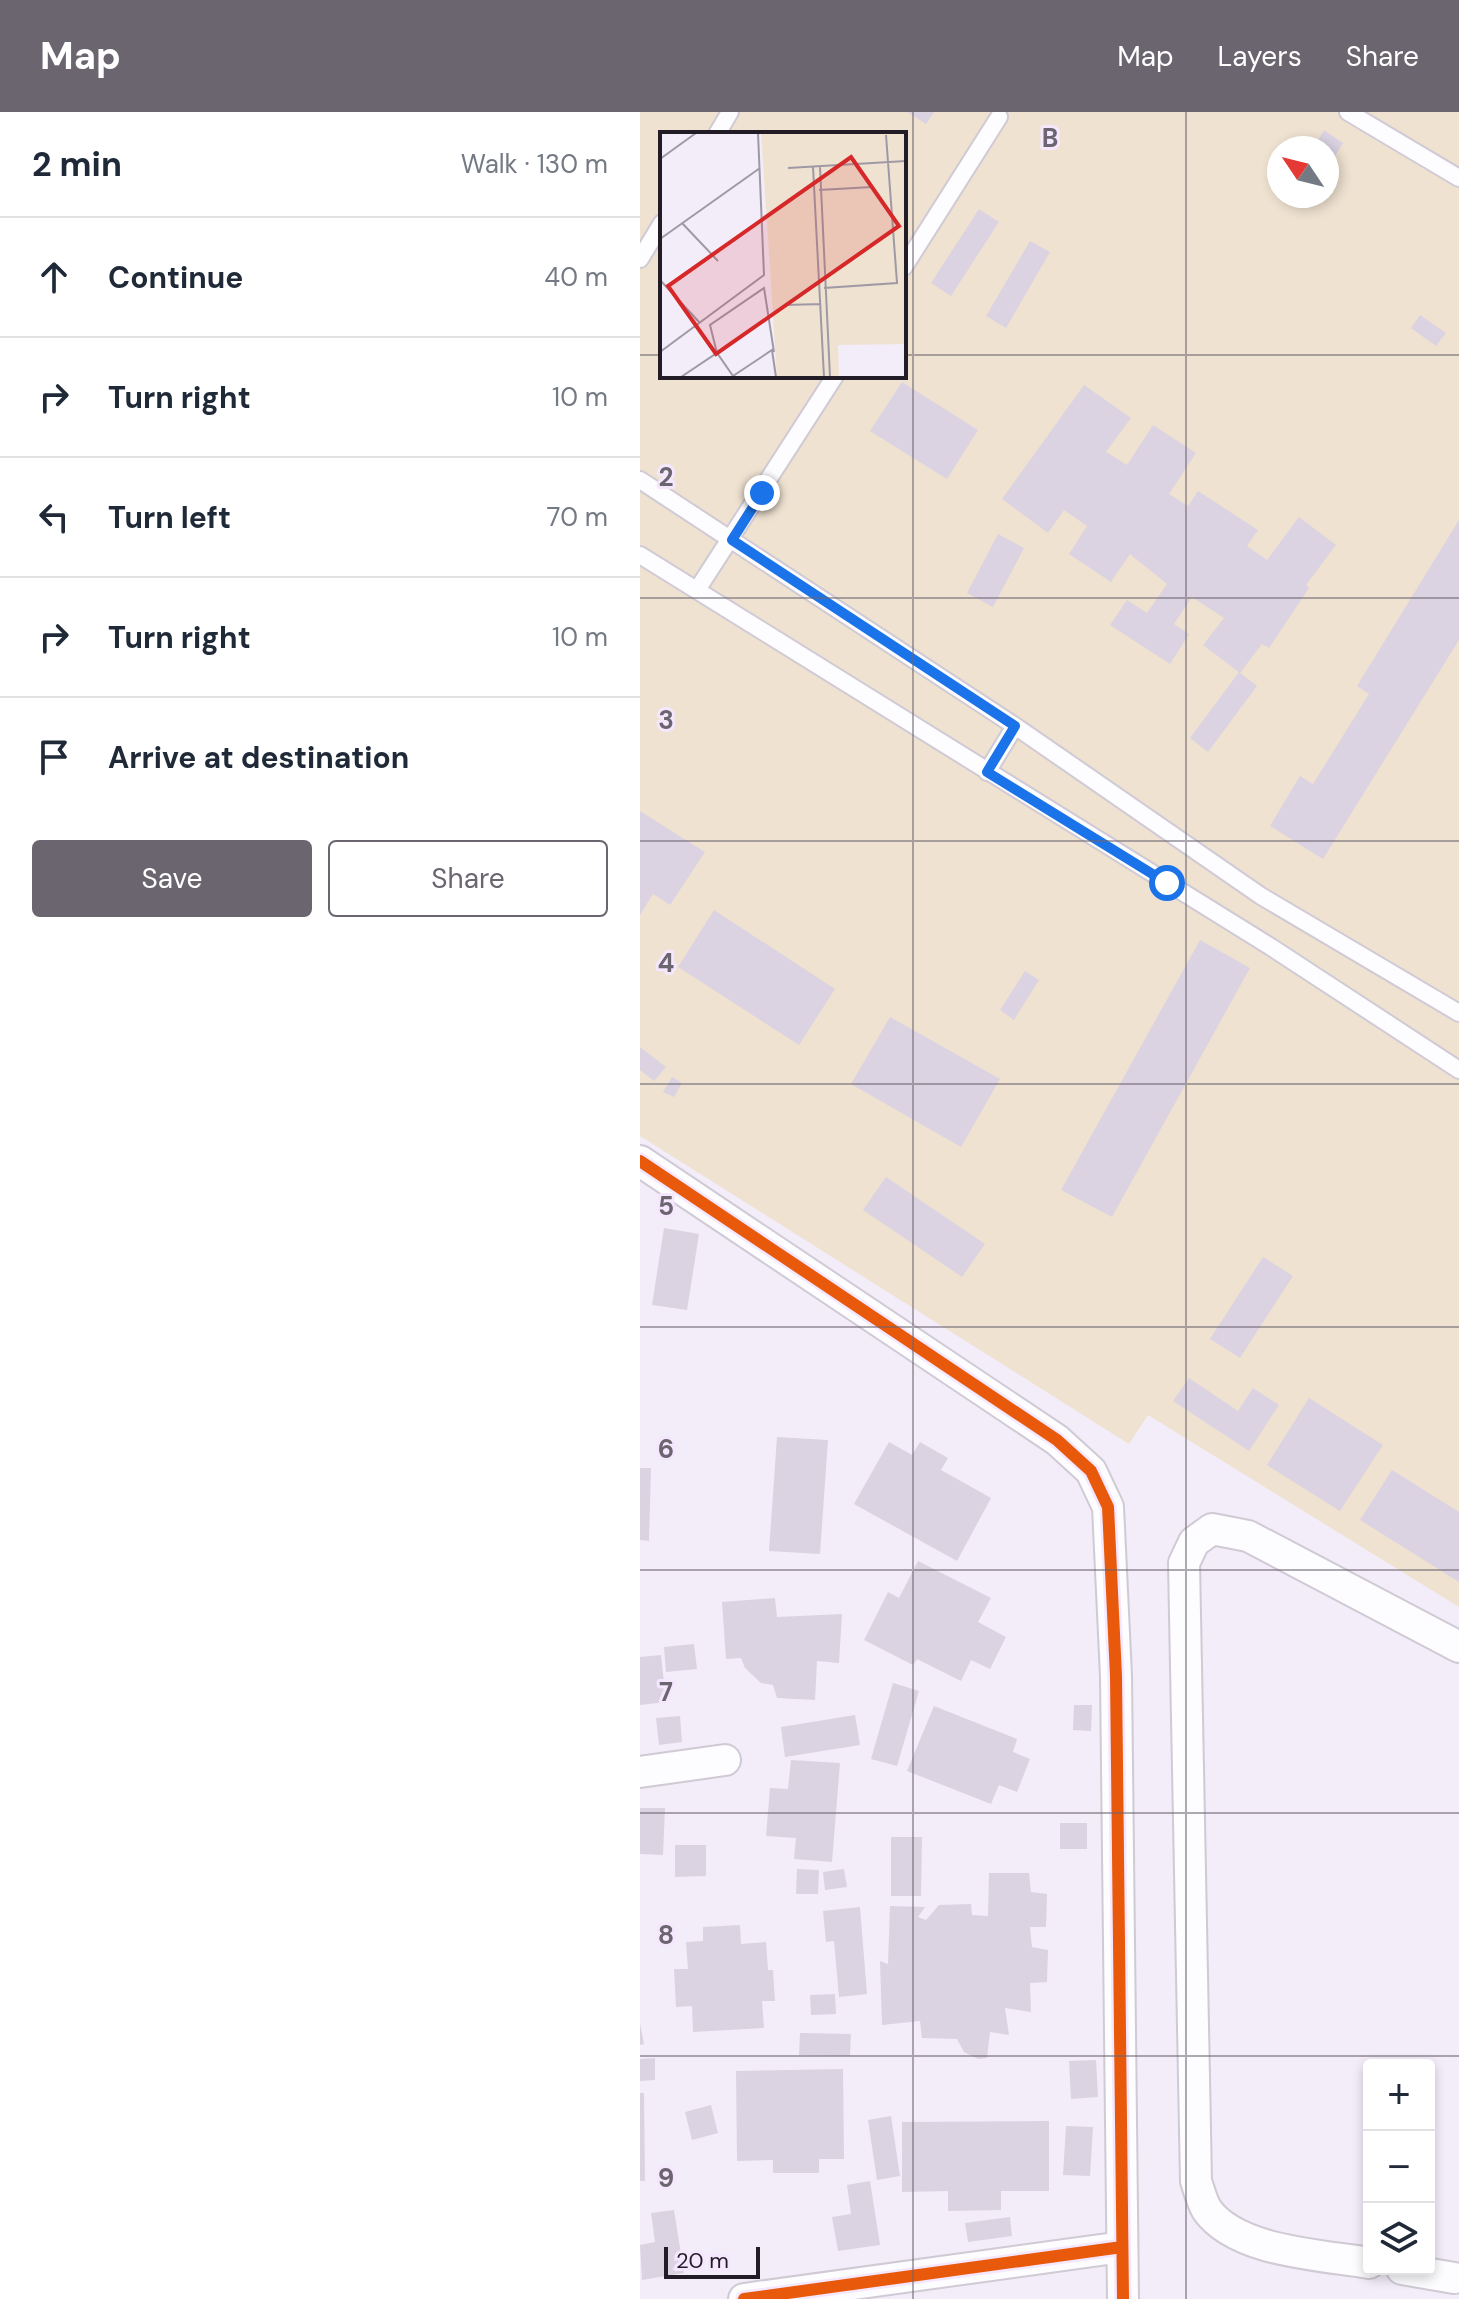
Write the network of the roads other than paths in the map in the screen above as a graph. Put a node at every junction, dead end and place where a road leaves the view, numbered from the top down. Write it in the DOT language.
graph roads {
  1 [pos="730,112"];
  2 [pos="1348,112"];
  3 [pos="999,117"];
  4 [pos="718,132"];
  5 [pos="1459,178"];
  6 [pos="660,226"];
  7 [pos="640,259"];
  8 [pos="906,264"];
  9 [pos="834,378"];
  10 [pos="640,480"];
  11 [pos="732,540"];
  12 [pos="640,555"];
  13 [pos="697,590"];
  14 [pos="1015,726"];
  15 [pos="987,772"];
  16 [pos="1459,1013"];
  17 [pos="1459,1070"];
  18 [pos="640,1161"];
  19 [pos="1459,1647"];
  20 [pos="725,1760"];
  21 [pos="640,1772"];
  22 [pos="1122,2247"];
  23 [pos="1363,2262"];
  24 [pos="1423,2275"];
  25 [pos="1455,2284"];
  26 [pos="744,2299"];
  27 [pos="1123,2299"];
  1 -- 4 [label="lane"];
  2 -- 5 [label="lane"];
  3 -- 8 [label="lane"];
  6 -- 7 [label="lane"];
  9 -- 11 [label="lane"];
  10 -- 11 [label="lane"];
  11 -- 13 [label="lane"];
  11 -- 14 [label="lane"];
  12 -- 13 [label="lane"];
  13 -- 15 [label="lane"];
  14 -- 15 [label="lane"];
  14 -- 16 [label="lane"];
  15 -- 17 [label="lane"];
  18 -- 22 [label="street"];
  19 -- 23 [label="street"];
  20 -- 21 [label="street"];
  22 -- 26 [label="street"];
  22 -- 27 [label="street"];
  24 -- 25 [label="street"];
}
